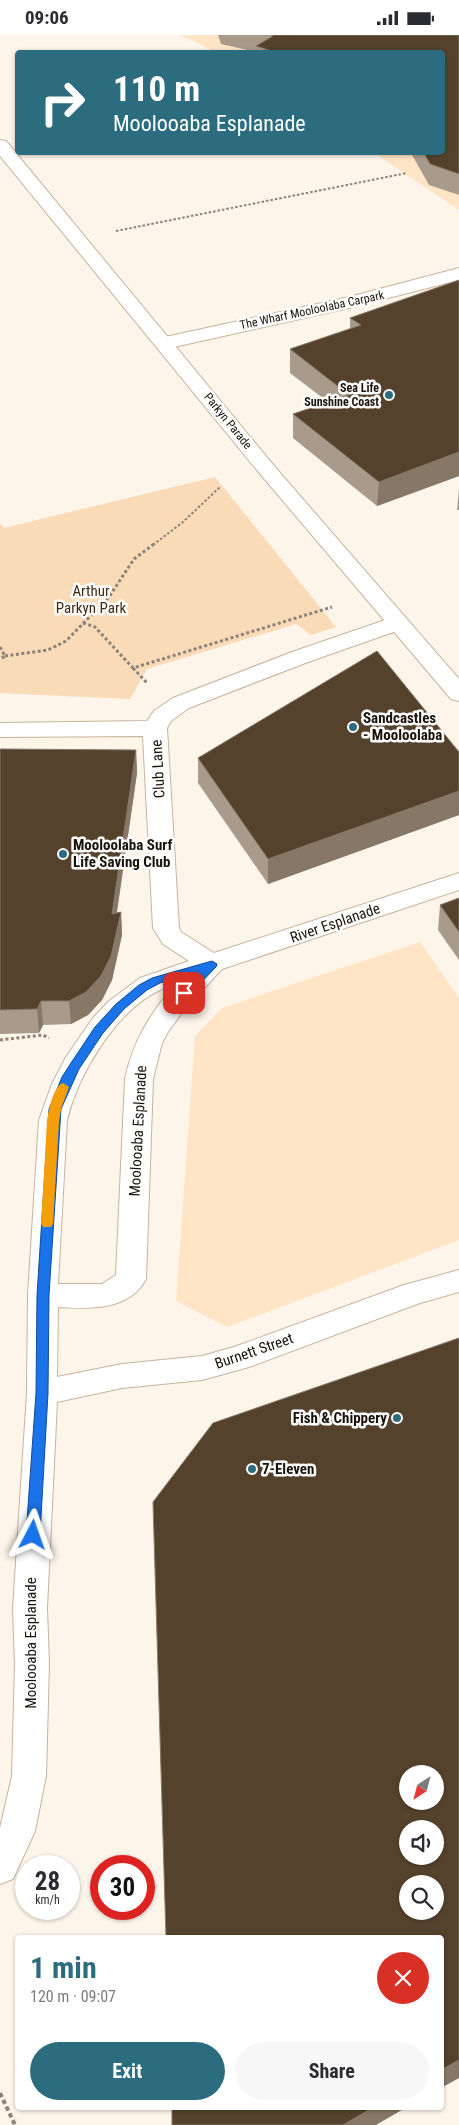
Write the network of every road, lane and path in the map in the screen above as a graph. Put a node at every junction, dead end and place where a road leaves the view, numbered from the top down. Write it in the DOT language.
graph roads {
  1 [pos="0,145"];
  2 [pos="407,173"];
  3 [pos="116,231"];
  4 [pos="459,274"];
  5 [pos="164,343"];
  6 [pos="220,487"];
  7 [pos="332,607"];
  8 [pos="83,623"];
  9 [pos="397,623"];
  10 [pos="0,647"];
  11 [pos="6,656"];
  12 [pos="0,659"];
  13 [pos="133,668"];
  14 [pos="153,689"];
  15 [pos="459,694"];
  16 [pos="155,728"];
  17 [pos="0,730"];
  18 [pos="459,881"];
  19 [pos="212,964"];
  20 [pos="0,1040"];
  21 [pos="55,1040"];
  22 [pos="459,1281"];
  23 [pos="43,1295"];
  24 [pos="42,1393"];
  25 [pos="0,1867"];
  26 [pos="0,2093"];
  27 [pos="15,2125"];
  1 -- 5 [label="street, Parkyn Parade"];
  2 -- 3 [label="path"];
  4 -- 5 [label="street, The Wharf Mooloolaba Carpark"];
  5 -- 9 [label="street, Parkyn Parade"];
  6 -- 8 [label="path"];
  7 -- 13 [label="path"];
  8 -- 11 [label="path"];
  8 -- 13 [label="path"];
  9 -- 15 [label="street, Parkyn Parade"];
  9 -- 16 [label="street, Club Lane"];
  10 -- 11 [label="path"];
  11 -- 12 [label="path"];
  13 -- 14 [label="path"];
  16 -- 17 [label="street"];
  16 -- 19 [label="street, Club Lane"];
  18 -- 19 [label="street, River Esplanade"];
  19 -- 23 [label="street, Moolooaba Esplanade"];
  19 -- 23 [label="street, Moolooaba Esplanade"];
  20 -- 21 [label="path"];
  22 -- 24 [label="street, Burnett Street"];
  23 -- 24 [label="street, Moolooaba Esplanade"];
  24 -- 25 [label="street, Moolooaba Esplanade"];
  26 -- 27 [label="path"];
}
